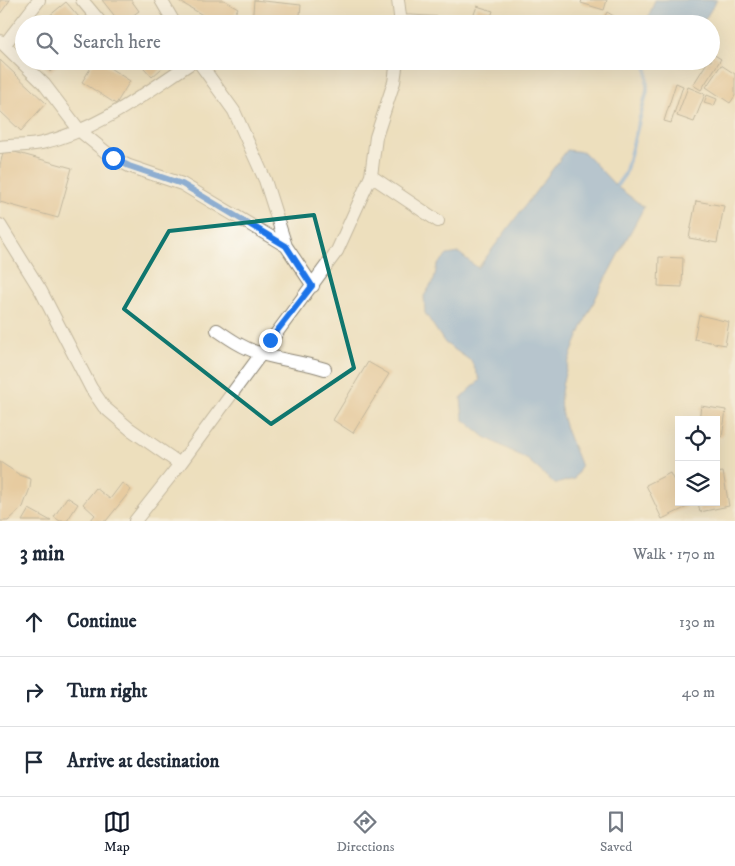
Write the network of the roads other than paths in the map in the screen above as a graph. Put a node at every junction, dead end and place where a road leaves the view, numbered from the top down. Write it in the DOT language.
graph roads {
  1 [pos="39,0"];
  2 [pos="82,0"];
  3 [pos="161,0"];
  4 [pos="398,0"];
  5 [pos="26,15"];
  6 [pos="94,15"];
  7 [pos="170,15"];
  8 [pos="400,15"];
  9 [pos="15,27"];
  10 [pos="2,42"];
  11 [pos="15,55"];
  12 [pos="30,70"];
  13 [pos="182,70"];
  14 [pos="203,70"];
  15 [pos="395,70"];
  16 [pos="80,131"];
  17 [pos="0,147"];
  18 [pos="371,176"];
  19 [pos="438,221"];
  20 [pos="0,225"];
  21 [pos="286,246"];
  22 [pos="312,286"];
  23 [pos="217,330"];
  24 [pos="260,354"];
  25 [pos="325,370"];
  26 [pos="180,464"];
  27 [pos="135,521"];
  1 -- 5 [label="street"];
  2 -- 6 [label="street"];
  3 -- 7 [label="street"];
  4 -- 8 [label="street"];
  9 -- 10 [label="street"];
  10 -- 11 [label="street"];
  12 -- 16 [label="street"];
  13 -- 16 [label="street"];
  14 -- 21 [label="street"];
  15 -- 18 [label="street"];
  16 -- 17 [label="street"];
  16 -- 21 [label="street"];
  18 -- 19 [label="street"];
  18 -- 22 [label="street"];
  20 -- 26 [label="street"];
  21 -- 22 [label="street"];
  22 -- 24 [label="street"];
  23 -- 24 [label="street"];
  24 -- 25 [label="street"];
  24 -- 26 [label="street"];
  26 -- 27 [label="street"];
}
